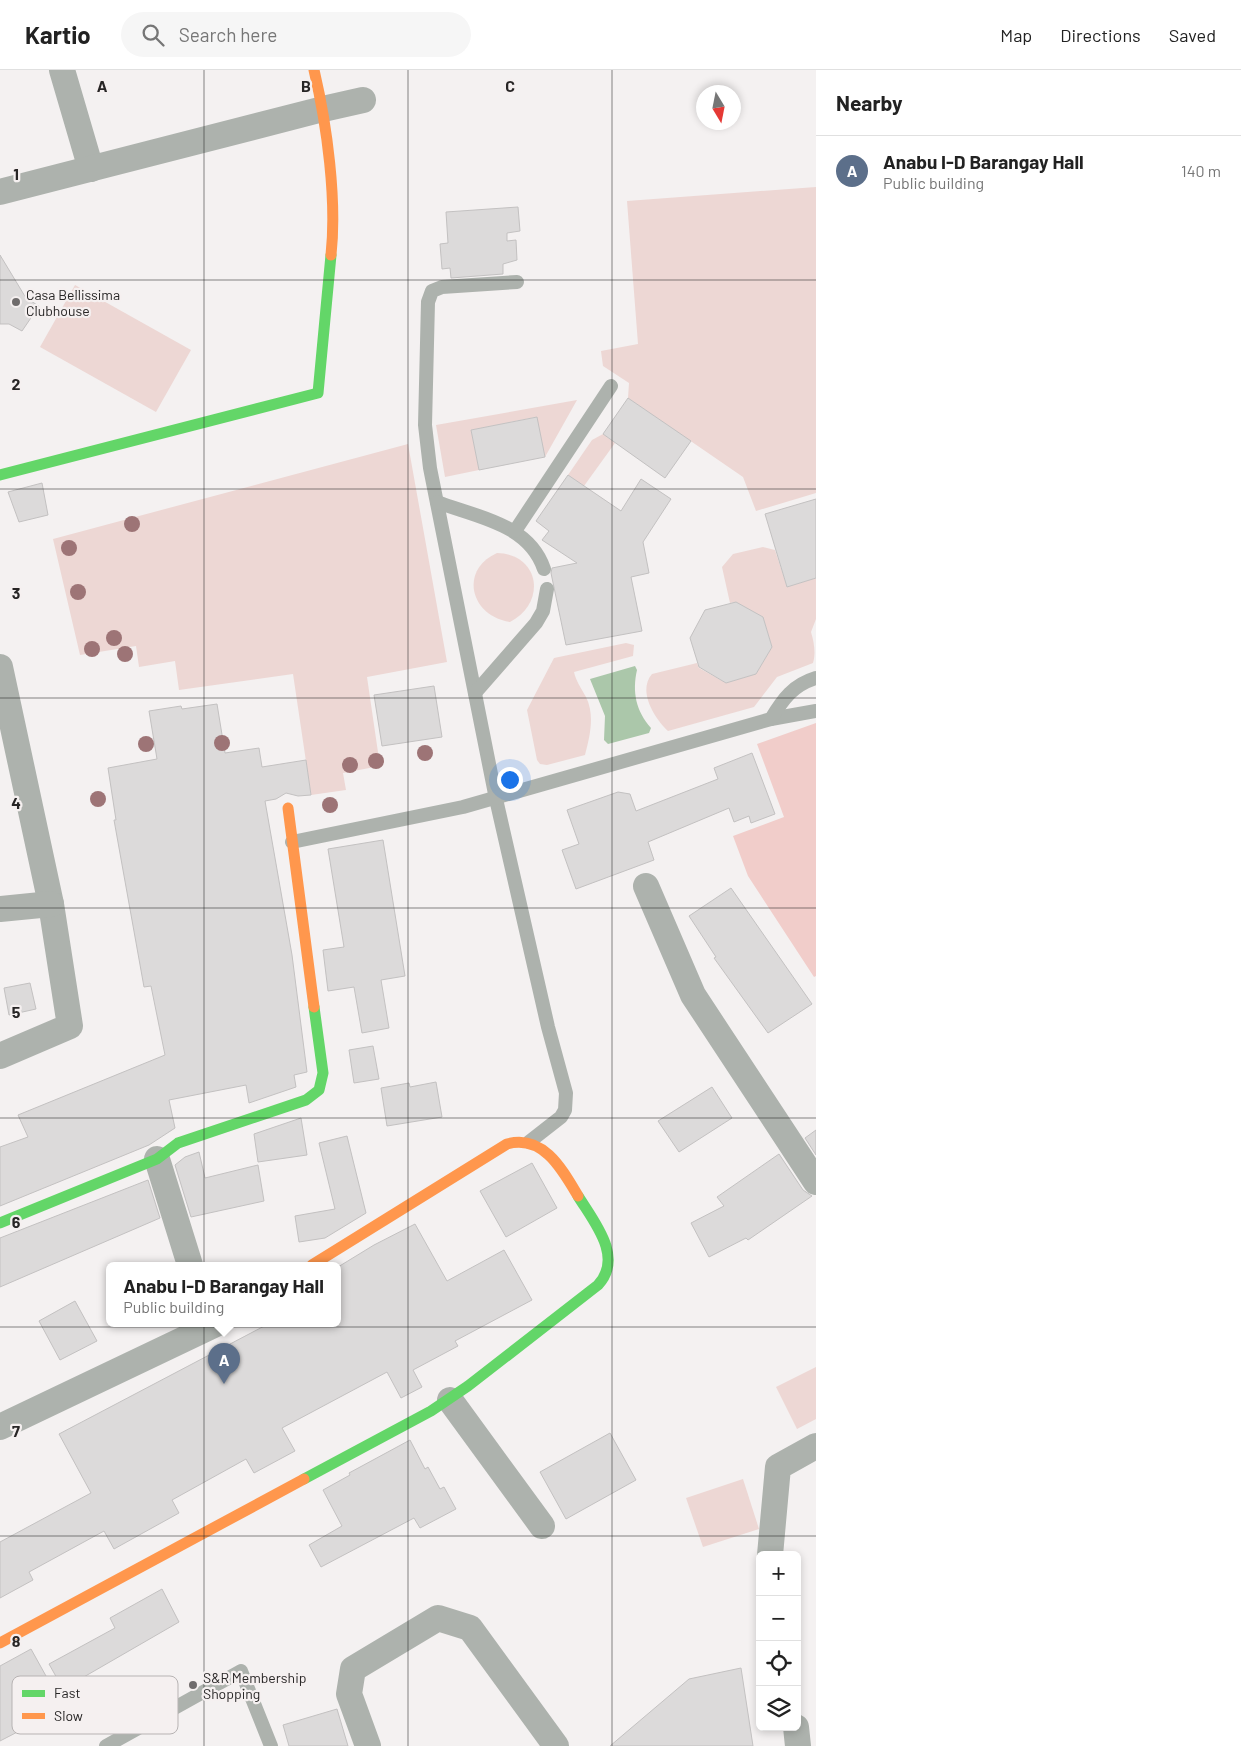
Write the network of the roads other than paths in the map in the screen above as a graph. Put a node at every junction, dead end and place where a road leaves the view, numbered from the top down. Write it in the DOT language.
graph roads {
  1 [pos="62,70"];
  2 [pos="314,70"];
  3 [pos="363,100"];
  4 [pos="323,108"];
  5 [pos="91,169"];
  6 [pos="0,192"];
  7 [pos="517,282"];
  8 [pos="610,386"];
  9 [pos="0,475"];
  10 [pos="437,502"];
  11 [pos="515,531"];
  12 [pos="544,569"];
  13 [pos="547,589"];
  14 [pos="0,667"];
  15 [pos="816,678"];
  16 [pos="475,693"];
  17 [pos="816,711"];
  18 [pos="771,719"];
  19 [pos="496,799"];
  20 [pos="288,808"];
  21 [pos="292,842"];
  22 [pos="646,886"];
  23 [pos="51,904"];
  24 [pos="0,909"];
  25 [pos="0,1056"];
  26 [pos="529,1142"];
  27 [pos="157,1159"];
  28 [pos="816,1182"];
  29 [pos="0,1223"];
  30 [pos="189,1262"];
  31 [pos="317,1262"];
  32 [pos="206,1327"];
  33 [pos="450,1400"];
  34 [pos="0,1428"];
  35 [pos="816,1446"];
  36 [pos="542,1526"];
  37 [pos="770,1551"];
  38 [pos="0,1643"];
  39 [pos="178,1706"];
  40 [pos="796,1731"];
  41 [pos="128,1734"];
  42 [pos="106,1746"];
  43 [pos="271,1746"];
  44 [pos="368,1746"];
  45 [pos="556,1746"];
  46 [pos="798,1746"];
  1 -- 5 [label="street"];
  2 -- 4 [label="street"];
  3 -- 4 [label="street"];
  4 -- 5 [label="street"];
  4 -- 9 [label="street"];
  5 -- 6 [label="street"];
  7 -- 10 [label="lane"];
  8 -- 11 [label="lane"];
  10 -- 11 [label="lane"];
  10 -- 16 [label="lane"];
  11 -- 12 [label="lane"];
  13 -- 16 [label="lane"];
  14 -- 23 [label="street"];
  15 -- 18 [label="lane"];
  16 -- 19 [label="lane"];
  17 -- 18 [label="lane"];
  18 -- 19 [label="lane"];
  19 -- 21 [label="lane"];
  19 -- 26 [label="lane"];
  20 -- 21 [label="street"];
  21 -- 27 [label="street"];
  22 -- 28 [label="street"];
  23 -- 24 [label="street"];
  23 -- 25 [label="street"];
  26 -- 31 [label="street"];
  26 -- 33 [label="street"];
  27 -- 29 [label="street"];
  27 -- 30 [label="street"];
  32 -- 34 [label="street"];
  33 -- 36 [label="street"];
  33 -- 38 [label="street"];
  35 -- 37 [label="street"];
  39 -- 43 [label="lane"];
  40 -- 46 [label="street"];
  41 -- 42 [label="lane"];
  44 -- 45 [label="street"];
}
